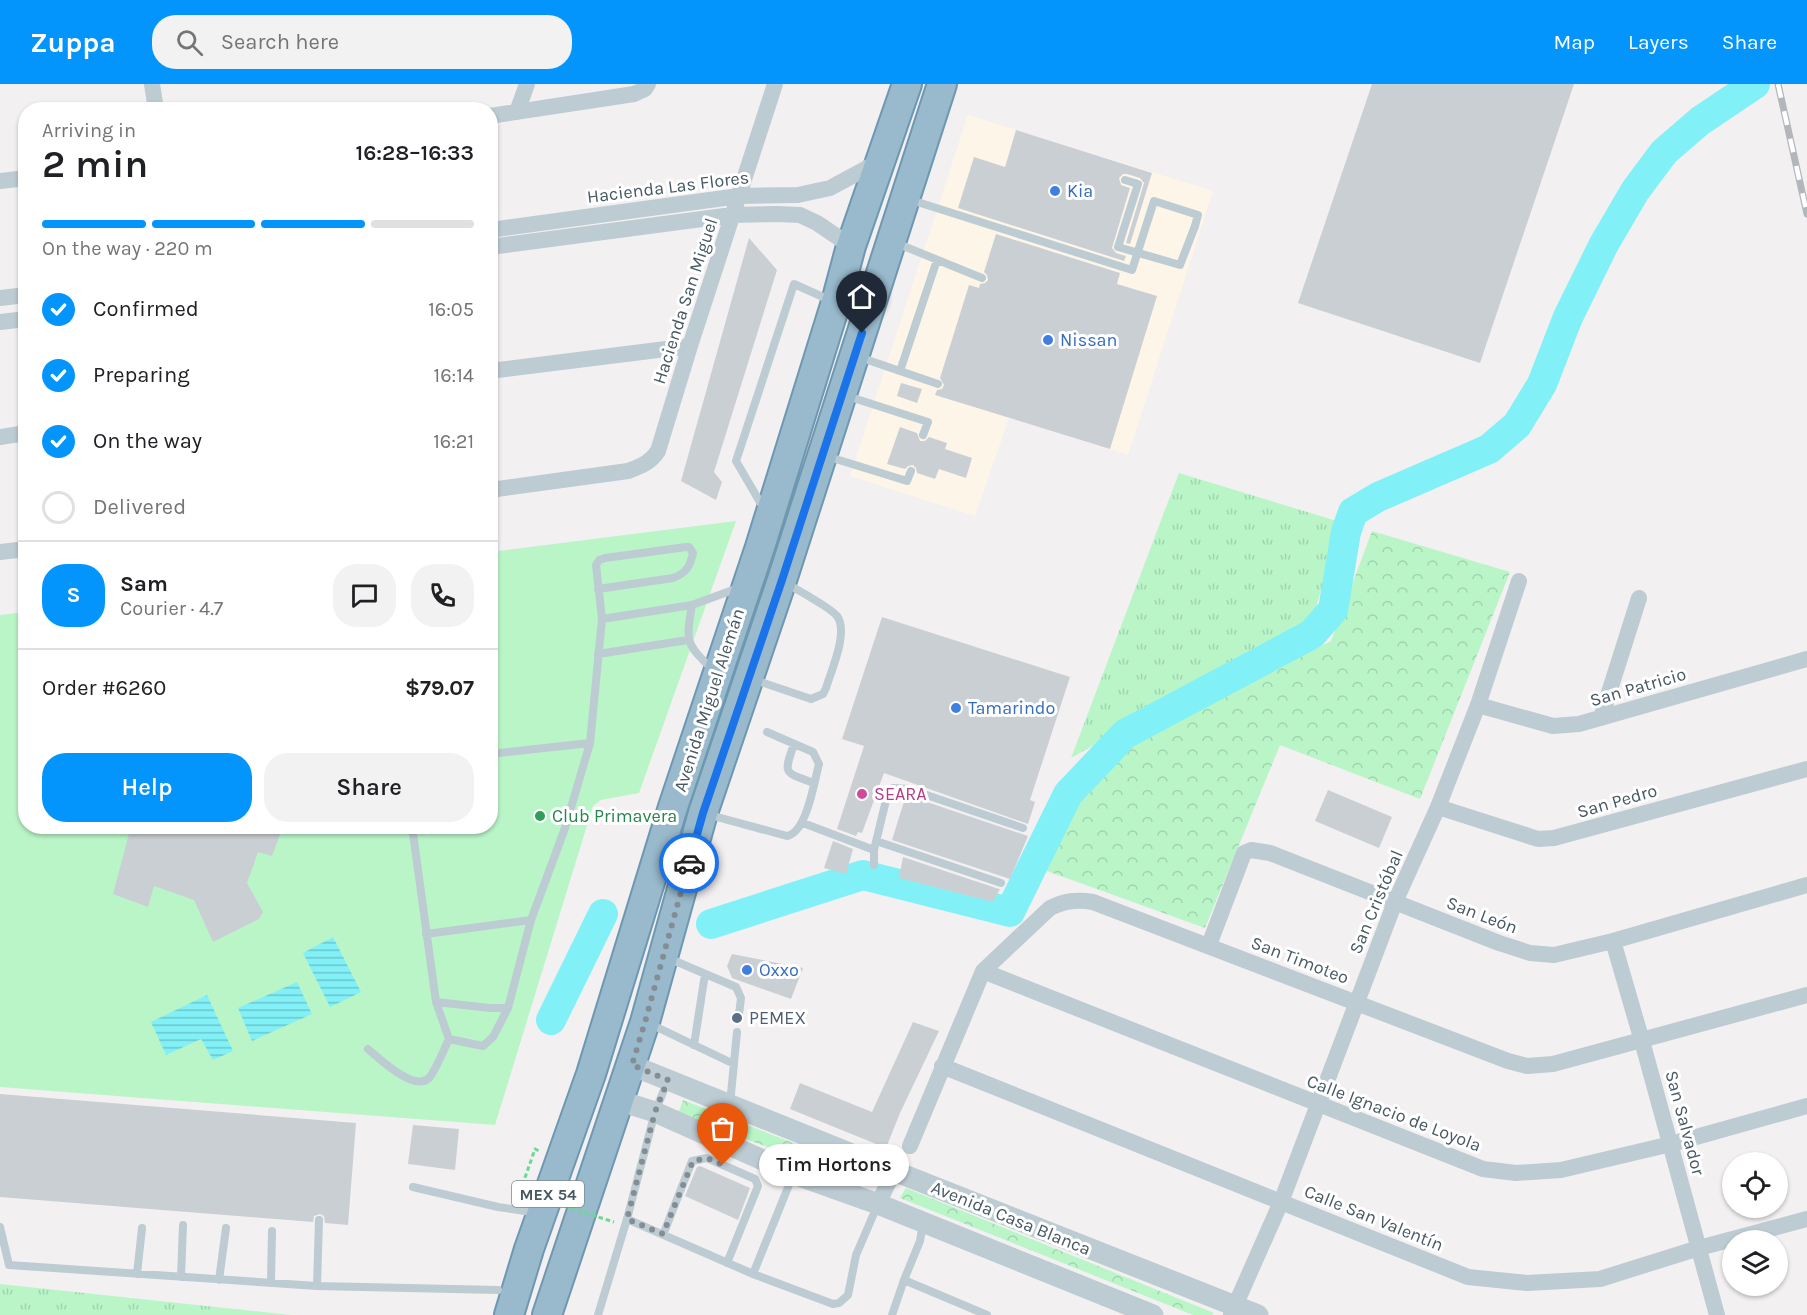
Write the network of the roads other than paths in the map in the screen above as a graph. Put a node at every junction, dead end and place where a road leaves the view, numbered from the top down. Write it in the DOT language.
graph roads {
  1 [pos="152,84"];
  2 [pos="527,84"];
  3 [pos="648,84"];
  4 [pos="775,84"];
  5 [pos="907,84"];
  6 [pos="942,84"];
  7 [pos="155,102"];
  8 [pos="517,112"];
  9 [pos="498,115"];
  10 [pos="880,161"];
  11 [pos="18,179"];
  12 [pos="1125,180"];
  13 [pos="0,182"];
  14 [pos="739,196"];
  15 [pos="904,198"];
  16 [pos="732,215"];
  17 [pos="498,229"];
  18 [pos="891,241"];
  19 [pos="850,246"];
  20 [pos="498,247"];
  21 [pos="937,260"];
  22 [pos="982,278"];
  23 [pos="18,296"];
  24 [pos="0,298"];
  25 [pos="836,302"];
  26 [pos="18,320"];
  27 [pos="0,322"];
  28 [pos="690,346"];
  29 [pos="855,356"];
  30 [pos="498,370"];
  31 [pos="900,371"];
  32 [pos="938,384"];
  33 [pos="843,394"];
  34 [pos="18,434"];
  35 [pos="923,435"];
  36 [pos="0,436"];
  37 [pos="823,455"];
  38 [pos="911,471"];
  39 [pos="498,488"];
  40 [pos="769,518"];
  41 [pos="18,550"];
  42 [pos="0,552"];
  43 [pos="782,580"];
  44 [pos="1519,581"];
  45 [pos="747,585"];
  46 [pos="598,590"];
  47 [pos="1639,598"];
  48 [pos="692,605"];
  49 [pos="602,619"];
  50 [pos="688,640"];
  51 [pos="598,654"];
  52 [pos="1807,659"];
  53 [pos="717,674"];
  54 [pos="749,678"];
  55 [pos="1478,705"];
  56 [pos="1601,718"];
  57 [pos="767,732"];
  58 [pos="590,743"];
  59 [pos="794,744"];
  60 [pos="498,753"];
  61 [pos="1807,769"];
  62 [pos="814,783"];
  63 [pos="1438,807"];
  64 [pos="703,813"];
  65 [pos="803,823"];
  66 [pos="1023,828"];
  67 [pos="413,834"];
  68 [pos="875,845"];
  69 [pos="874,865"];
  70 [pos="1001,883"];
  71 [pos="1807,885"];
  72 [pos="1395,902"];
  73 [pos="531,920"];
  74 [pos="426,933"];
  75 [pos="1613,941"];
  76 [pos="1209,945"];
  77 [pos="663,955"];
  78 [pos="982,971"];
  79 [pos="705,974"];
  80 [pos="1807,995"];
  81 [pos="436,1002"];
  82 [pos="1356,1003"];
  83 [pos="508,1008"];
  84 [pos="739,1014"];
  85 [pos="645,1022"];
  86 [pos="737,1032"];
  87 [pos="449,1039"];
  88 [pos="1642,1041"];
  89 [pos="694,1044"];
  90 [pos="368,1049"];
  91 [pos="734,1064"];
  92 [pos="632,1065"];
  93 [pos="942,1066"];
  94 [pos="668,1080"];
  95 [pos="620,1101"];
  96 [pos="730,1104"];
  97 [pos="1317,1105"];
  98 [pos="1807,1106"];
  99 [pos="655,1112"];
  100 [pos="1671,1144"];
  101 [pos="910,1146"];
  102 [pos="894,1171"];
  103 [pos="794,1174"];
  104 [pos="413,1187"];
  105 [pos="1281,1202"];
  106 [pos="878,1204"];
  107 [pos="541,1214"];
  108 [pos="627,1219"];
  109 [pos="1807,1219"];
  110 [pos="319,1220"];
  111 [pos="923,1222"];
  112 [pos="183,1225"];
  113 [pos="0,1227"];
  114 [pos="142,1228"];
  115 [pos="225,1228"];
  116 [pos="272,1231"];
  117 [pos="663,1234"];
  118 [pos="1699,1248"];
  119 [pos="727,1263"];
  120 [pos="137,1274"];
  121 [pos="753,1274"];
  122 [pos="181,1277"];
  123 [pos="219,1280"];
  124 [pos="904,1280"];
  125 [pos="271,1283"];
  126 [pos="317,1286"];
  127 [pos="499,1307"];
  128 [pos="1233,1310"];
  129 [pos="547,1315"];
  130 [pos="598,1315"];
  131 [pos="892,1315"];
  132 [pos="987,1315"];
  133 [pos="1153,1315"];
  134 [pos="1258,1315"];
  135 [pos="1717,1315"];
  1 -- 7 [label="street"];
  2 -- 8 [label="street"];
  3 -- 8 [label="street"];
  4 -- 14 [label="street, Hacienda San Miguel"];
  5 -- 10 [label="highway, Avenida Miguel Alemán / MEX 54"];
  6 -- 15 [label="highway, Avenida Miguel Alemán / MEX 54"];
  8 -- 9 [label="street"];
  10 -- 14 [label="street, Hacienda Las Flores"];
  10 -- 19 [label="highway, Avenida Miguel Alemán / MEX 54"];
  11 -- 13 [label="street"];
  12 -- 15 [label="lane, bridge"];
  14 -- 16 [label="street, Hacienda San Miguel"];
  14 -- 17 [label="street, Hacienda Las Flores"];
  15 -- 18 [label="highway, Avenida Miguel Alemán / MEX 54"];
  16 -- 19 [label="street, Hacienda Las Flores"];
  16 -- 20 [label="street, Hacienda Las Flores"];
  16 -- 28 [label="street, Hacienda San Miguel"];
  18 -- 21 [label="lane"];
  18 -- 29 [label="highway, Avenida Miguel Alemán / MEX 54"];
  19 -- 25 [label="highway, Avenida Miguel Alemán / MEX 54"];
  21 -- 22 [label="lane"];
  21 -- 31 [label="lane"];
  23 -- 24 [label="street"];
  25 -- 40 [label="highway, Avenida Miguel Alemán / MEX 54"];
  25 -- 40 [label="lane"];
  26 -- 27 [label="street"];
  28 -- 30 [label="street"];
  28 -- 39 [label="street, Hacienda San Miguel"];
  29 -- 31 [label="lane"];
  29 -- 33 [label="highway, Avenida Miguel Alemán / MEX 54"];
  31 -- 32 [label="lane"];
  33 -- 35 [label="lane"];
  33 -- 37 [label="highway, Avenida Miguel Alemán / MEX 54"];
  34 -- 36 [label="street"];
  37 -- 38 [label="lane"];
  37 -- 43 [label="highway, Avenida Miguel Alemán / MEX 54"];
  40 -- 45 [label="highway, Avenida Miguel Alemán / MEX 54"];
  41 -- 42 [label="street"];
  43 -- 54 [label="highway, Avenida Miguel Alemán / MEX 54"];
  43 -- 54 [label="lane"];
  44 -- 55 [label="street, San Cristóbal"];
  45 -- 48 [label="lane"];
  45 -- 53 [label="highway, Avenida Miguel Alemán / MEX 54"];
  46 -- 46 [label="lane"];
  46 -- 49 [label="lane"];
  47 -- 56 [label="street"];
  48 -- 49 [label="lane"];
  48 -- 50 [label="lane"];
  49 -- 51 [label="lane"];
  50 -- 51 [label="lane"];
  50 -- 53 [label="lane"];
  51 -- 58 [label="lane"];
  52 -- 56 [label="street, San Patricio"];
  53 -- 107 [label="highway, Avenida Miguel Alemán / MEX 54"];
  54 -- 64 [label="highway, Avenida Miguel Alemán / MEX 54"];
  55 -- 56 [label="street, San Patricio"];
  55 -- 63 [label="street, San Cristóbal"];
  57 -- 59 [label="lane"];
  58 -- 60 [label="lane"];
  58 -- 73 [label="lane"];
  59 -- 62 [label="lane"];
  59 -- 62 [label="lane"];
  61 -- 63 [label="street, San Pedro"];
  62 -- 65 [label="lane"];
  63 -- 72 [label="street, San Cristóbal"];
  64 -- 65 [label="lane"];
  64 -- 77 [label="highway, Avenida Miguel Alemán / MEX 54"];
  65 -- 68 [label="lane"];
  66 -- 68 [label="lane"];
  67 -- 74 [label="lane"];
  68 -- 69 [label="lane"];
  68 -- 70 [label="lane"];
  71 -- 75 [label="street, San León"];
  72 -- 75 [label="street, San León"];
  72 -- 76 [label="street, San León"];
  72 -- 82 [label="street, San Cristóbal"];
  73 -- 74 [label="lane"];
  73 -- 83 [label="lane"];
  74 -- 81 [label="lane"];
  75 -- 88 [label="street, San Salvador"];
  76 -- 78 [label="street, San Timoteo"];
  76 -- 82 [label="street, San Timoteo"];
  77 -- 79 [label="lane"];
  77 -- 85 [label="highway, Avenida Miguel Alemán / MEX 54"];
  78 -- 93 [label="street, San Timoteo"];
  78 -- 97 [label="street, Calle Ignacio de Loyola"];
  79 -- 84 [label="lane"];
  79 -- 89 [label="lane"];
  80 -- 88 [label="street, San Timoteo"];
  81 -- 83 [label="lane"];
  81 -- 87 [label="lane"];
  82 -- 88 [label="street, San Timoteo"];
  82 -- 97 [label="street, San Cristóbal"];
  83 -- 87 [label="lane"];
  85 -- 89 [label="lane"];
  85 -- 92 [label="highway, Avenida Miguel Alemán / MEX 54"];
  86 -- 91 [label="lane"];
  87 -- 90 [label="lane"];
  88 -- 100 [label="street, San Salvador"];
  89 -- 91 [label="lane"];
  91 -- 96 [label="lane"];
  92 -- 94 [label="street, Avenida Casa Blanca"];
  92 -- 95 [label="highway, Avenida Miguel Alemán / MEX 54"];
  93 -- 101 [label="street, San Timoteo"];
  93 -- 105 [label="street, Calle San Valentín"];
  94 -- 96 [label="street, Avenida Casa Blanca"];
  94 -- 99 [label="lane"];
  95 -- 99 [label="street, Avenida Casa Blanca"];
  95 -- 129 [label="highway, Avenida Miguel Alemán / MEX 54"];
  96 -- 102 [label="street, Avenida Casa Blanca"];
  97 -- 100 [label="street, Calle Ignacio de Loyola"];
  97 -- 105 [label="street, San Cristóbal"];
  98 -- 100 [label="street, Calle Ignacio de Loyola"];
  99 -- 103 [label="street, Avenida Casa Blanca"];
  99 -- 108 [label="lane"];
  100 -- 118 [label="street, San Salvador"];
  102 -- 106 [label="street"];
  102 -- 128 [label="street, Avenida Casa Blanca"];
  103 -- 106 [label="street, Avenida Casa Blanca"];
  103 -- 121 [label="lane"];
  104 -- 107 [label="lane"];
  105 -- 118 [label="street, Calle San Valentín"];
  105 -- 128 [label="street, San Cristóbal"];
  106 -- 111 [label="street, Avenida Casa Blanca"];
  106 -- 121 [label="lane"];
  107 -- 127 [label="highway, Avenida Miguel Alemán / MEX 54"];
  108 -- 117 [label="lane"];
  108 -- 130 [label="lane"];
  109 -- 118 [label="street, Calle San Valentín"];
  110 -- 126 [label="lane"];
  111 -- 124 [label="lane"];
  111 -- 133 [label="street, Avenida Casa Blanca"];
  112 -- 122 [label="lane"];
  113 -- 120 [label="lane"];
  114 -- 120 [label="lane"];
  115 -- 123 [label="lane"];
  116 -- 125 [label="lane"];
  117 -- 119 [label="lane"];
  117 -- 119 [label="lane"];
  118 -- 135 [label="street, San Salvador"];
  119 -- 121 [label="lane"];
  120 -- 122 [label="lane"];
  122 -- 123 [label="lane"];
  123 -- 125 [label="lane"];
  124 -- 131 [label="lane"];
  124 -- 132 [label="lane"];
  125 -- 126 [label="lane"];
  126 -- 127 [label="lane"];
  128 -- 134 [label="street, Avenida Casa Blanca"];
}
